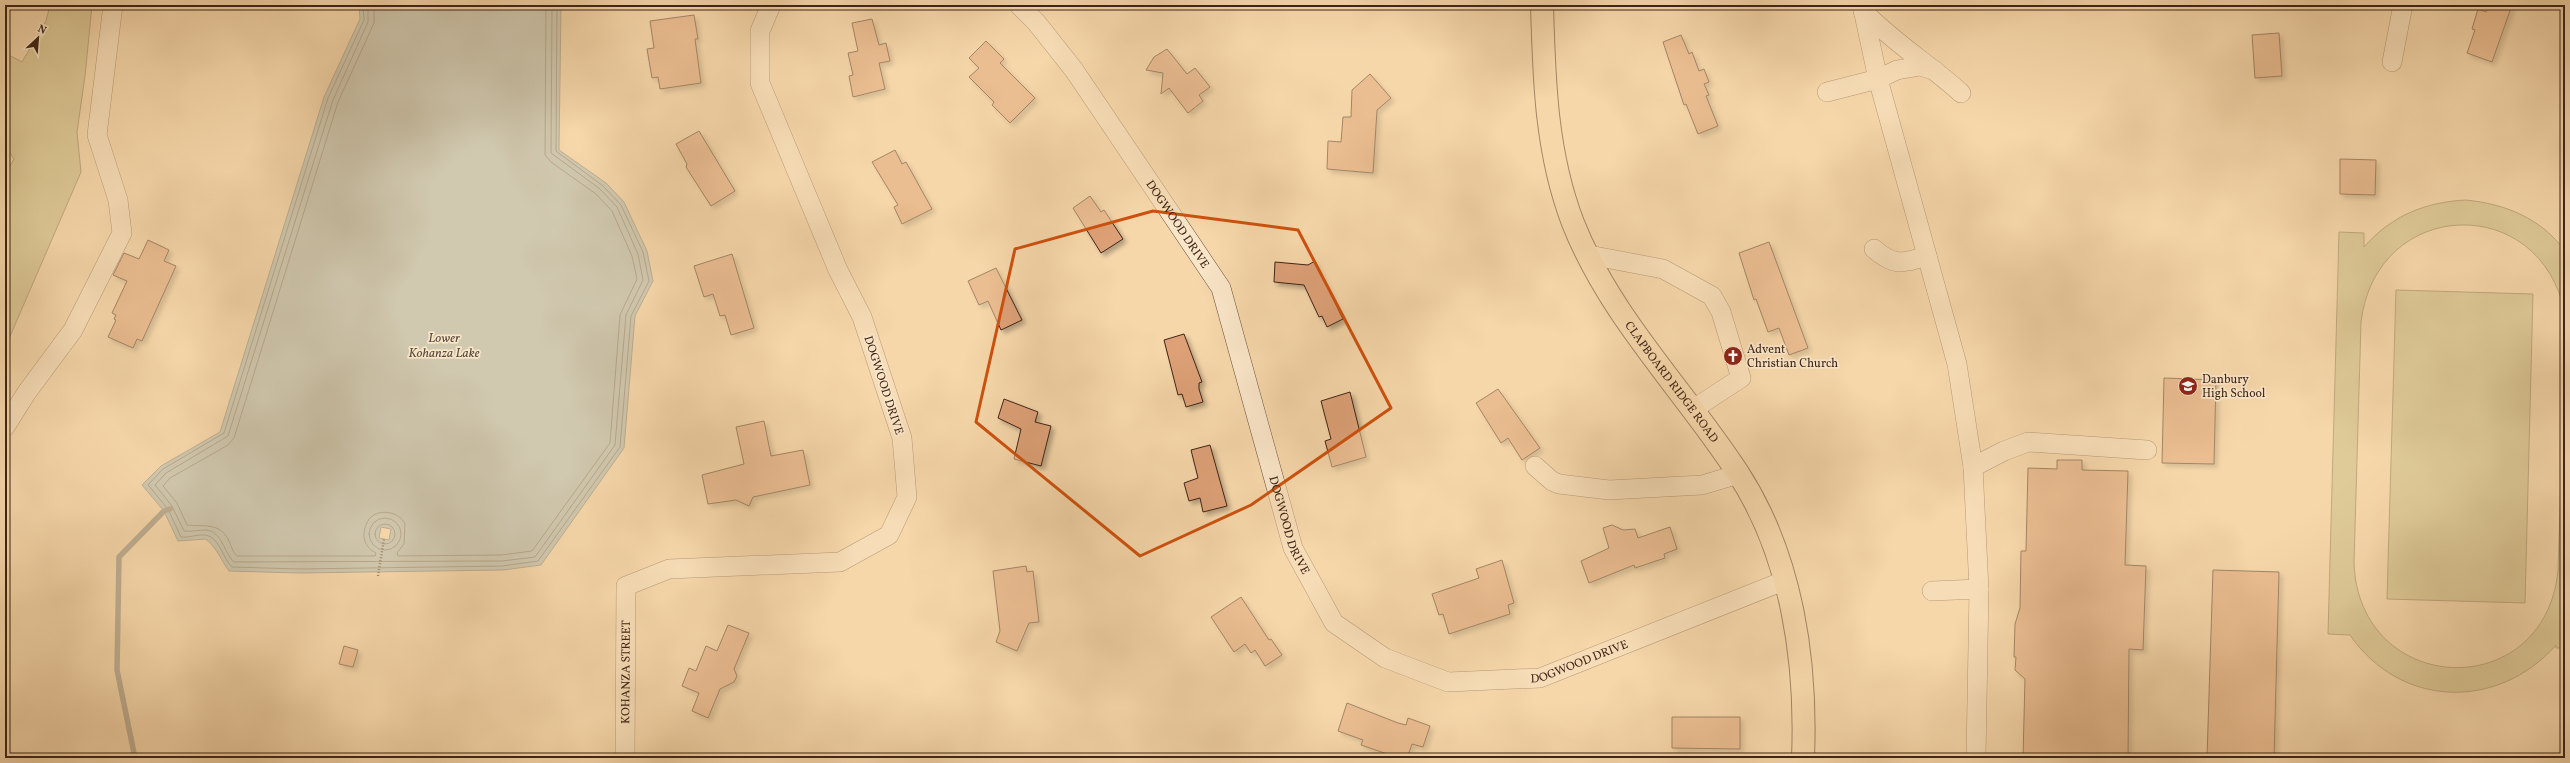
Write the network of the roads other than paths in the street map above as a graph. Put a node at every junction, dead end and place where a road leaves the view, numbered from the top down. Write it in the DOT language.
graph roads {
  1 [pos="113,5"];
  2 [pos="771,5"];
  3 [pos="1019,5"];
  4 [pos="1542,5"];
  5 [pos="2403,5"];
  6 [pos="1862,8"];
  7 [pos="2392,62"];
  8 [pos="1937,71"];
  9 [pos="1878,78"];
  10 [pos="1827,92"];
  11 [pos="1961,93"];
  12 [pos="1874,249"];
  13 [pos="1589,255"];
  14 [pos="1927,256"];
  15 [pos="1692,410"];
  16 [pos="5,427"];
  17 [pos="2147,450"];
  18 [pos="1535,466"];
  19 [pos="1973,467"];
  20 [pos="1739,474"];
  21 [pos="1786,580"];
  22 [pos="626,586"];
  23 [pos="1979,589"];
  24 [pos="1932,591"];
  25 [pos="625,758"];
  26 [pos="1803,758"];
  27 [pos="1976,758"];
  1 -- 16 [label="street"];
  2 -- 22 [label="street, DOGWOOD DRIVE"];
  3 -- 21 [label="street, DOGWOOD DRIVE"];
  4 -- 13 [label="main road, CLAPBOARD RIDGE ROAD"];
  5 -- 7 [label="street"];
  6 -- 8 [label="street"];
  6 -- 9 [label="street"];
  8 -- 9 [label="street"];
  8 -- 11 [label="street"];
  9 -- 10 [label="street"];
  9 -- 14 [label="street"];
  12 -- 14 [label="street"];
  13 -- 15 [label="main road, CLAPBOARD RIDGE ROAD"];
  13 -- 15 [label="street"];
  14 -- 19 [label="street"];
  15 -- 20 [label="main road, CLAPBOARD RIDGE ROAD"];
  17 -- 19 [label="street"];
  18 -- 20 [label="street"];
  19 -- 23 [label="street"];
  20 -- 21 [label="main road, CLAPBOARD RIDGE ROAD"];
  21 -- 26 [label="main road, CLAPBOARD RIDGE ROAD"];
  22 -- 25 [label="street, KOHANZA STREET"];
  23 -- 24 [label="street"];
  23 -- 27 [label="street"];
}
